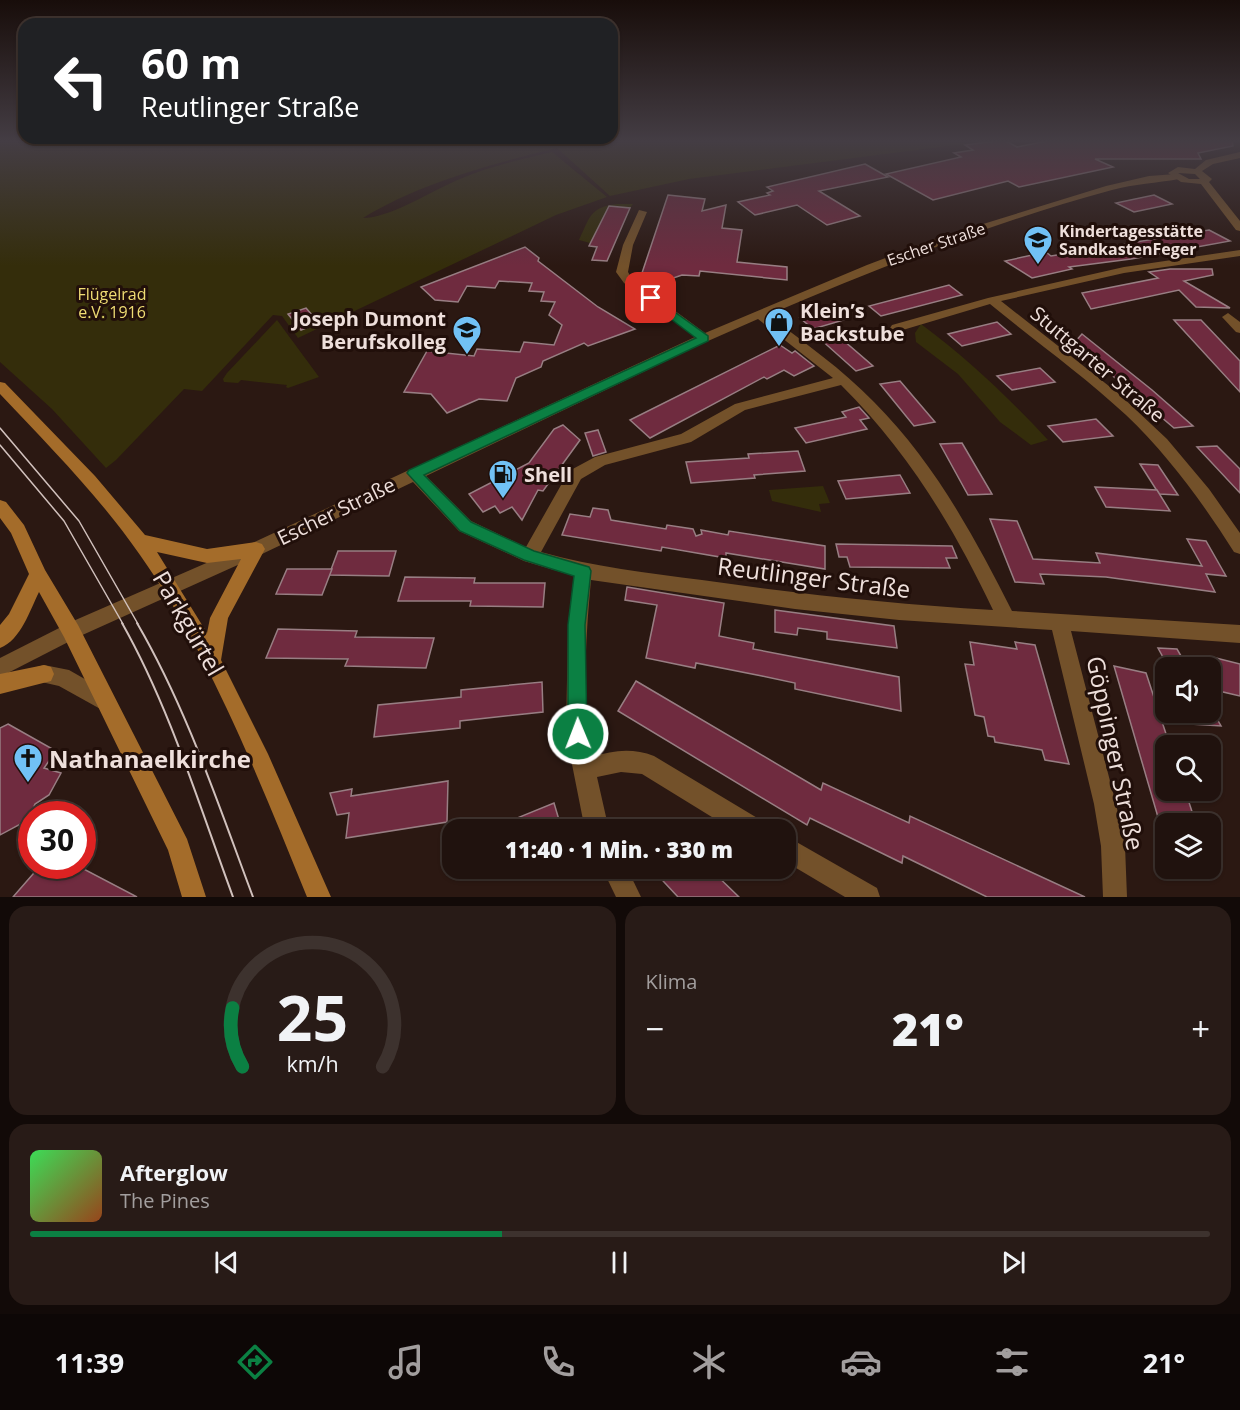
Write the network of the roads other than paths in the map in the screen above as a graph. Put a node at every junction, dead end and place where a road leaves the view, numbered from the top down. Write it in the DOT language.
graph roads {
  1 [pos="1135,182"];
  2 [pos="1190,182"];
  3 [pos="1204,182"];
  4 [pos="642,212"];
  5 [pos="1240,228"];
  6 [pos="1240,253"];
  7 [pos="992,300"];
  8 [pos="759,314"];
  9 [pos="1228,317"];
  10 [pos="896,328"];
  11 [pos="1240,329"];
  12 [pos="704,338"];
  13 [pos="844,380"];
  14 [pos="0,386"];
  15 [pos="414,473"];
  16 [pos="0,506"];
  17 [pos="140,541"];
  18 [pos="1240,547"];
  19 [pos="256,549"];
  20 [pos="530,556"];
  21 [pos="583,571"];
  22 [pos="38,574"];
  23 [pos="170,586"];
  24 [pos="1006,618"];
  25 [pos="1059,621"];
  26 [pos="71,631"];
  27 [pos="1240,634"];
  28 [pos="0,639"];
  29 [pos="212,659"];
  30 [pos="0,668"];
  31 [pos="44,674"];
  32 [pos="0,684"];
  33 [pos="104,701"];
  34 [pos="584,771"];
  35 [pos="595,819"];
  36 [pos="738,819"];
  37 [pos="796,854"];
  38 [pos="620,879"];
  39 [pos="194,897"];
  40 [pos="319,897"];
  41 [pos="629,897"];
  42 [pos="868,897"];
  43 [pos="1115,897"];
  1 -- 8 [label="street, Escher Straße"];
  2 -- 3 [label="street"];
  3 -- 5 [label="street"];
  4 -- 12 [label="street"];
  6 -- 7 [label="street, Stuttgarter Straße"];
  7 -- 10 [label="street, Stuttgarter Straße"];
  7 -- 18 [label="street, Stuttgarter Straße"];
  8 -- 12 [label="street, Escher Straße"];
  8 -- 13 [label="street"];
  9 -- 11 [label="street"];
  12 -- 15 [label="street, Escher Straße"];
  13 -- 20 [label="street"];
  13 -- 24 [label="street"];
  14 -- 17 [label="main road, Parkgürtel"];
  15 -- 19 [label="street, Escher Straße"];
  15 -- 20 [label="street, Reutlinger Straße"];
  16 -- 22 [label="main road"];
  17 -- 19 [label="main road"];
  17 -- 23 [label="main road, Parkgürtel"];
  19 -- 23 [label="street, Escher Straße"];
  19 -- 29 [label="main road"];
  20 -- 21 [label="street, Reutlinger Straße"];
  21 -- 24 [label="street, Reutlinger Straße"];
  21 -- 34 [label="street"];
  22 -- 26 [label="main road"];
  22 -- 28 [label="main road"];
  23 -- 26 [label="street, Escher Straße"];
  23 -- 29 [label="main road, Parkgürtel"];
  24 -- 25 [label="street, Reutlinger Straße"];
  25 -- 27 [label="street, Reutlinger Straße"];
  25 -- 43 [label="street, Göppinger Straße"];
  26 -- 30 [label="street, Escher Straße"];
  26 -- 33 [label="main road"];
  29 -- 40 [label="main road, Parkgürtel"];
  31 -- 32 [label="main road"];
  31 -- 33 [label="street"];
  33 -- 39 [label="main road"];
  34 -- 35 [label="street"];
  34 -- 36 [label="street"];
  37 -- 42 [label="street"];
  38 -- 41 [label="street"];
}
